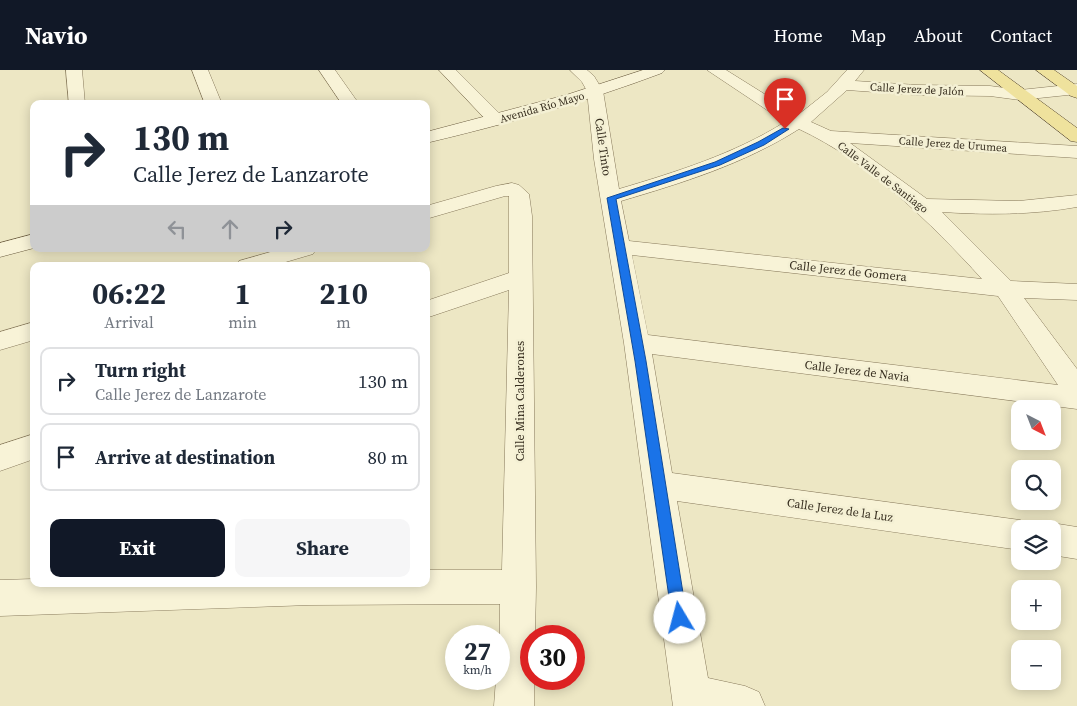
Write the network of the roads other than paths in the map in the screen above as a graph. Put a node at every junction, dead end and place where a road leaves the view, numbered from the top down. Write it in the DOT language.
graph roads {
  1 [pos="74,70"];
  2 [pos="200,70"];
  3 [pos="327,70"];
  4 [pos="447,70"];
  5 [pos="578,70"];
  6 [pos="657,70"];
  7 [pos="715,70"];
  8 [pos="856,70"];
  9 [pos="988,70"];
  10 [pos="1051,74"];
  11 [pos="1006,84"];
  12 [pos="845,85"];
  13 [pos="1076,87"];
  14 [pos="595,91"];
  15 [pos="990,91"];
  16 [pos="1020,95"];
  17 [pos="77,100"];
  18 [pos="212,100"];
  19 [pos="348,100"];
  20 [pos="496,120"];
  21 [pos="797,122"];
  22 [pos="828,136"];
  23 [pos="430,137"];
  24 [pos="1077,137"];
  25 [pos="1077,152"];
  26 [pos="611,198"];
  27 [pos="1077,201"];
  28 [pos="922,205"];
  29 [pos="430,212"];
  30 [pos="30,242"];
  31 [pos="620,247"];
  32 [pos="0,250"];
  33 [pos="295,252"];
  34 [pos="261,262"];
  35 [pos="520,278"];
  36 [pos="1005,289"];
  37 [pos="1077,292"];
  38 [pos="430,309"];
  39 [pos="30,331"];
  40 [pos="0,341"];
  41 [pos="637,344"];
  42 [pos="1077,390"];
  43 [pos="1077,398"];
  44 [pos="30,447"];
  45 [pos="0,458"];
  46 [pos="660,485"];
  47 [pos="1011,534"];
  48 [pos="1061,541"];
  49 [pos="1077,543"];
  50 [pos="285,587"];
  51 [pos="430,587"];
  52 [pos="519,587"];
  53 [pos="0,598"];
  54 [pos="692,700"];
  55 [pos="514,706"];
  56 [pos="745,706"];
  1 -- 17 [label="street"];
  2 -- 18 [label="street"];
  3 -- 19 [label="street"];
  4 -- 20 [label="street"];
  5 -- 14 [label="street"];
  6 -- 14 [label="street, Avenida Río Mayo"];
  7 -- 21 [label="street, Calle Valle de Santiago"];
  8 -- 12 [label="street"];
  9 -- 11 [label="main road"];
  10 -- 11 [label="street, Calle Jerez de Jalón"];
  10 -- 13 [label="main road"];
  11 -- 15 [label="street, Calle Jerez de Jalón"];
  11 -- 16 [label="main road"];
  12 -- 15 [label="street, Calle Jerez de Jalón"];
  12 -- 21 [label="street"];
  13 -- 16 [label="street, Calle Jerez de Jalón"];
  14 -- 20 [label="street, Avenida Río Mayo"];
  14 -- 26 [label="street, Calle Tinto"];
  15 -- 16 [label="street, Calle Jerez de Jalón"];
  16 -- 24 [label="main road"];
  20 -- 23 [label="street, Avenida Río Mayo"];
  21 -- 22 [label="street, Calle Valle de Santiago"];
  21 -- 26 [label="street"];
  22 -- 25 [label="street, Calle Jerez de Urumea"];
  22 -- 28 [label="street, Calle Valle de Santiago"];
  26 -- 31 [label="street, Calle Tinto"];
  27 -- 28 [label="street"];
  28 -- 36 [label="street, Calle Valle de Santiago"];
  29 -- 35 [label="street, Calle Mina Calderones"];
  30 -- 32 [label="street"];
  31 -- 36 [label="street, Calle Jerez de Gomera"];
  31 -- 41 [label="street, Calle Tinto"];
  33 -- 34 [label="street"];
  35 -- 38 [label="street"];
  35 -- 52 [label="street, Calle Mina Calderones"];
  36 -- 37 [label="street, Calle Jerez de Gomera"];
  36 -- 42 [label="street, Calle Valle de Santiago"];
  39 -- 40 [label="street"];
  41 -- 43 [label="street, Calle Jerez de Navia"];
  41 -- 46 [label="street, Calle Tinto"];
  44 -- 45 [label="street"];
  46 -- 47 [label="street, Calle Jerez de la Luz"];
  46 -- 54 [label="street, Calle Tinto"];
  48 -- 49 [label="street"];
  50 -- 53 [label="street"];
  51 -- 52 [label="street"];
  52 -- 55 [label="street, Calle Mina Calderones"];
  54 -- 56 [label="street"];
}
